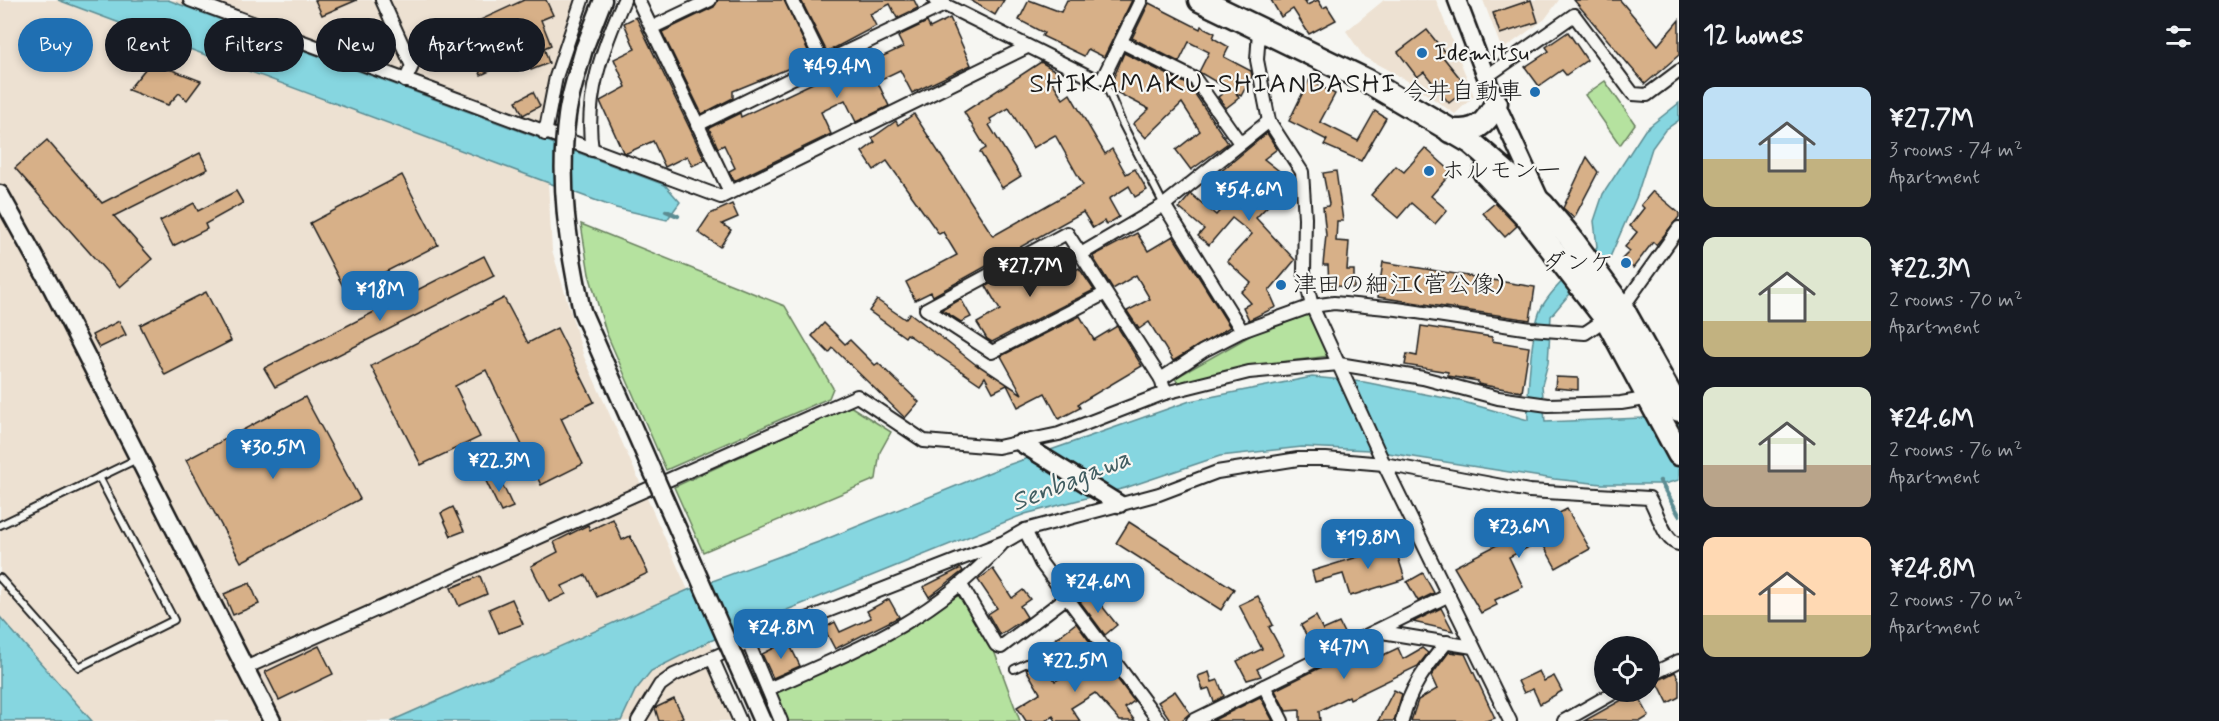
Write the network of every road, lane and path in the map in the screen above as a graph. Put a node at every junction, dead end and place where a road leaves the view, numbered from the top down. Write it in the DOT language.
graph roads {
  1 [pos="190,0"];
  2 [pos="382,0"];
  3 [pos="582,0"];
  4 [pos="603,0"];
  5 [pos="624,0"];
  6 [pos="638,0"];
  7 [pos="710,0"];
  8 [pos="792,0"];
  9 [pos="1141,0"];
  10 [pos="1200,0"];
  11 [pos="1457,0"];
  12 [pos="939,2"];
  13 [pos="1229,8"];
  14 [pos="651,28"];
  15 [pos="1259,31"];
  16 [pos="1121,42"];
  17 [pos="1027,47"];
  18 [pos="823,63"];
  19 [pos="1679,71"];
  20 [pos="1486,77"];
  21 [pos="1103,78"];
  22 [pos="405,81"];
  23 [pos="1496,104"];
  24 [pos="1269,121"];
  25 [pos="697,125"];
  26 [pos="1448,131"];
  27 [pos="545,134"];
  28 [pos="1240,143"];
  29 [pos="592,150"];
  30 [pos="1518,183"];
  31 [pos="730,192"];
  32 [pos="0,194"];
  33 [pos="1164,205"];
  34 [pos="1535,211"];
  35 [pos="1679,228"];
  36 [pos="1082,254"];
  37 [pos="1104,294"];
  38 [pos="1312,306"];
  39 [pos="1608,306"];
  40 [pos="1242,331"];
  41 [pos="1339,364"];
  42 [pos="1161,379"];
  43 [pos="1166,393"];
  44 [pos="1670,400"];
  45 [pos="1021,443"];
  46 [pos="1679,454"];
  47 [pos="138,458"];
  48 [pos="1384,464"];
  49 [pos="99,477"];
  50 [pos="1119,504"];
  51 [pos="0,525"];
  52 [pos="1025,530"];
  53 [pos="1004,542"];
  54 [pos="1679,544"];
  55 [pos="0,578"];
  56 [pos="961,585"];
  57 [pos="1449,595"];
  58 [pos="1067,597"];
  59 [pos="1376,631"];
  60 [pos="748,642"];
  61 [pos="1447,642"];
  62 [pos="1473,647"];
  63 [pos="1106,649"];
  64 [pos="712,658"];
  65 [pos="1679,661"];
  66 [pos="245,668"];
  67 [pos="1014,669"];
  68 [pos="1660,670"];
  69 [pos="1264,686"];
  70 [pos="768,689"];
  71 [pos="1597,702"];
  72 [pos="272,721"];
  73 [pos="638,721"];
  74 [pos="740,721"];
  75 [pos="762,721"];
  76 [pos="782,721"];
  77 [pos="1159,721"];
  78 [pos="1193,721"];
  79 [pos="1282,721"];
  80 [pos="1402,721"];
  81 [pos="1510,721"];
  82 [pos="1564,721"];
  1 -- 22 [label="street"];
  2 -- 22 [label="street"];
  3 -- 27 [label="street"];
  4 -- 75 [label="street, bridge"];
  5 -- 29 [label="street"];
  6 -- 14 [label="street"];
  7 -- 14 [label="street"];
  8 -- 18 [label="street"];
  9 -- 16 [label="street"];
  10 -- 13 [label="highway"];
  11 -- 20 [label="street"];
  12 -- 17 [label="street"];
  12 -- 18 [label="street"];
  13 -- 15 [label="highway"];
  14 -- 25 [label="street"];
  15 -- 24 [label="street"];
  15 -- 26 [label="highway"];
  16 -- 21 [label="street"];
  16 -- 28 [label="street"];
  17 -- 21 [label="street"];
  17 -- 31 [label="street"];
  18 -- 25 [label="street"];
  19 -- 20 [label="street"];
  20 -- 23 [label="street"];
  21 -- 33 [label="lane"];
  22 -- 27 [label="street"];
  23 -- 26 [label="highway"];
  23 -- 30 [label="street"];
  23 -- 34 [label="street"];
  24 -- 28 [label="street"];
  24 -- 38 [label="street"];
  25 -- 31 [label="street"];
  26 -- 30 [label="highway"];
  26 -- 34 [label="highway"];
  27 -- 29 [label="street"];
  28 -- 33 [label="street"];
  29 -- 31 [label="street"];
  30 -- 34 [label="highway"];
  32 -- 47 [label="street"];
  33 -- 36 [label="street"];
  33 -- 40 [label="street"];
  34 -- 39 [label="highway"];
  35 -- 39 [label="street"];
  36 -- 37 [label="street"];
  36 -- 37 [label="street"];
  37 -- 42 [label="street"];
  38 -- 39 [label="street"];
  38 -- 40 [label="street"];
  38 -- 41 [label="street"];
  39 -- 44 [label="highway"];
  40 -- 42 [label="street"];
  41 -- 43 [label="street"];
  41 -- 44 [label="street"];
  41 -- 48 [label="street"];
  42 -- 43 [label="street"];
  43 -- 45 [label="street"];
  44 -- 46 [label="highway"];
  45 -- 50 [label="street"];
  45 -- 66 [label="street"];
  47 -- 49 [label="lane"];
  47 -- 66 [label="street"];
  48 -- 50 [label="street"];
  48 -- 54 [label="street"];
  48 -- 57 [label="street"];
  49 -- 51 [label="lane"];
  49 -- 55 [label="lane"];
  50 -- 52 [label="street"];
  52 -- 53 [label="street"];
  52 -- 58 [label="street"];
  53 -- 56 [label="street"];
  53 -- 60 [label="street"];
  56 -- 58 [label="street"];
  56 -- 70 [label="street"];
  57 -- 59 [label="street"];
  57 -- 62 [label="street"];
  58 -- 63 [label="street"];
  59 -- 61 [label="street"];
  59 -- 69 [label="street"];
  60 -- 64 [label="street"];
  60 -- 70 [label="street"];
  61 -- 62 [label="street"];
  61 -- 80 [label="street"];
  62 -- 81 [label="street"];
  63 -- 67 [label="lane"];
  63 -- 77 [label="street"];
  64 -- 73 [label="street"];
  64 -- 74 [label="street"];
  65 -- 68 [label="street"];
  66 -- 72 [label="street"];
  69 -- 78 [label="street"];
  69 -- 79 [label="street"];
  70 -- 76 [label="street"];
  71 -- 82 [label="street"];
}
